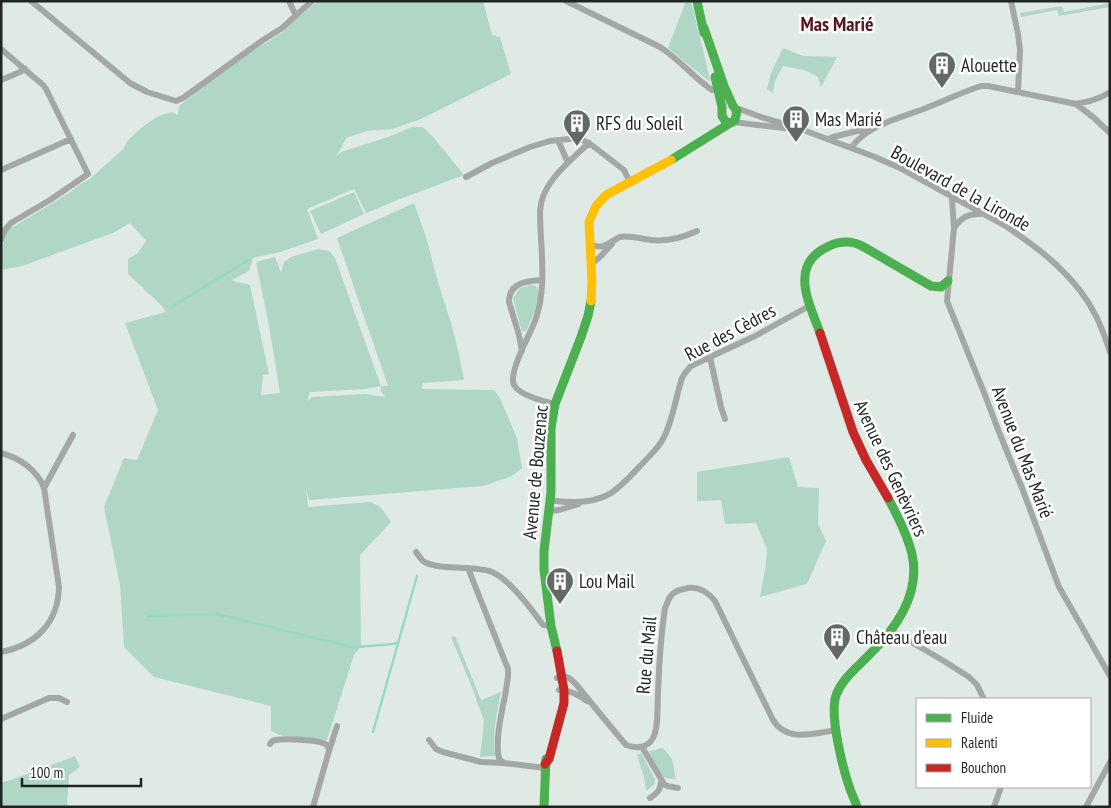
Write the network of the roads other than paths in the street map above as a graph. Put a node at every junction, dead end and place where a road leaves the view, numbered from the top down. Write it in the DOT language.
graph roads {
  1 [pos="31,1"];
  2 [pos="289,1"];
  3 [pos="312,1"];
  4 [pos="566,1"];
  5 [pos="697,1"];
  6 [pos="1011,1"];
  7 [pos="296,16"];
  8 [pos="1,49"];
  9 [pos="25,69"];
  10 [pos="1,80"];
  11 [pos="721,88"];
  12 [pos="1018,92"];
  13 [pos="1110,92"];
  14 [pos="1076,104"];
  15 [pos="734,106"];
  16 [pos="722,113"];
  17 [pos="732,122"];
  18 [pos="881,125"];
  19 [pos="806,131"];
  20 [pos="1110,133"];
  21 [pos="71,139"];
  22 [pos="829,139"];
  23 [pos="558,140"];
  24 [pos="700,142"];
  25 [pos="589,144"];
  26 [pos="851,148"];
  27 [pos="568,163"];
  28 [pos="1,170"];
  29 [pos="466,177"];
  30 [pos="630,182"];
  31 [pos="951,195"];
  32 [pos="985,214"];
  33 [pos="954,228"];
  34 [pos="697,231"];
  35 [pos="1,240"];
  36 [pos="614,241"];
  37 [pos="591,244"];
  38 [pos="592,263"];
  39 [pos="542,280"];
  40 [pos="948,281"];
  41 [pos="931,286"];
  42 [pos="947,301"];
  43 [pos="811,306"];
  44 [pos="522,350"];
  45 [pos="1110,352"];
  46 [pos="710,356"];
  47 [pos="555,404"];
  48 [pos="725,419"];
  49 [pos="73,435"];
  50 [pos="1,453"];
  51 [pos="44,488"];
  52 [pos="551,500"];
  53 [pos="582,502"];
  54 [pos="550,511"];
  55 [pos="416,552"];
  56 [pos="468,568"];
  57 [pos="551,629"];
  58 [pos="892,631"];
  59 [pos="1,652"];
  60 [pos="1110,676"];
  61 [pos="559,677"];
  62 [pos="561,690"];
  63 [pos="983,698"];
  64 [pos="67,702"];
  65 [pos="592,704"];
  66 [pos="1,719"];
  67 [pos="337,726"];
  68 [pos="837,730"];
  69 [pos="429,740"];
  70 [pos="270,744"];
  71 [pos="642,747"];
  72 [pos="330,750"];
  73 [pos="1110,762"];
  74 [pos="504,763"];
  75 [pos="545,766"];
  76 [pos="661,781"];
  77 [pos="678,788"];
  78 [pos="1001,788"];
  79 [pos="650,798"];
  80 [pos="313,807"];
  81 [pos="544,807"];
  82 [pos="857,807"];
  83 [pos="994,807"];
  84 [pos="1086,807"];
  1 -- 7 [label="street"];
  2 -- 7 [label="street"];
  3 -- 7 [label="street"];
  4 -- 11 [label="street"];
  5 -- 11 [label="street"];
  6 -- 12 [label="street"];
  8 -- 9 [label="street"];
  9 -- 10 [label="street"];
  9 -- 21 [label="street"];
  11 -- 15 [label="street"];
  11 -- 16 [label="street"];
  12 -- 14 [label="street"];
  12 -- 18 [label="street"];
  13 -- 14 [label="street"];
  14 -- 20 [label="street"];
  15 -- 16 [label="street"];
  15 -- 17 [label="street"];
  15 -- 19 [label="street, Boulevard de la Lironde"];
  16 -- 17 [label="street"];
  16 -- 24 [label="street, Avenue de Bouzenac"];
  17 -- 19 [label="street, Boulevard de la Lironde"];
  17 -- 24 [label="street, Avenue de Bouzenac"];
  18 -- 22 [label="street"];
  18 -- 26 [label="street"];
  19 -- 22 [label="street, Boulevard de la Lironde"];
  21 -- 28 [label="street"];
  21 -- 35 [label="street"];
  22 -- 26 [label="street, Boulevard de la Lironde"];
  23 -- 25 [label="street"];
  23 -- 27 [label="street"];
  23 -- 29 [label="street"];
  24 -- 30 [label="street, Avenue de Bouzenac"];
  25 -- 27 [label="street"];
  25 -- 30 [label="street"];
  26 -- 31 [label="street, Boulevard de la Lironde"];
  27 -- 39 [label="street"];
  30 -- 37 [label="street, Avenue de Bouzenac"];
  31 -- 32 [label="street, Boulevard de la Lironde"];
  31 -- 33 [label="street, Avenue du Mas Marié"];
  32 -- 33 [label="street"];
  32 -- 45 [label="street, Boulevard de la Lironde"];
  33 -- 40 [label="street, Avenue du Mas Marié"];
  34 -- 36 [label="street"];
  36 -- 37 [label="street"];
  36 -- 38 [label="street"];
  37 -- 38 [label="street, Avenue de Bouzenac"];
  38 -- 47 [label="street, Avenue de Bouzenac"];
  39 -- 44 [label="street"];
  39 -- 44 [label="street"];
  40 -- 41 [label="street"];
  40 -- 42 [label="street, Avenue du Mas Marié"];
  41 -- 42 [label="street, Avenue des Genèvriers"];
  41 -- 43 [label="street, Avenue des Genèvriers"];
  42 -- 60 [label="street, Avenue du Mas Marié"];
  43 -- 46 [label="street, Rue des Cèdres"];
  43 -- 58 [label="street, Avenue des Genèvriers"];
  44 -- 47 [label="street"];
  46 -- 48 [label="street"];
  46 -- 53 [label="street, Rue des Cèdres"];
  47 -- 52 [label="street, Avenue de Bouzenac"];
  49 -- 51 [label="street"];
  50 -- 51 [label="street"];
  51 -- 59 [label="street"];
  52 -- 53 [label="street, Rue des Cèdres"];
  52 -- 54 [label="street, Avenue de Bouzenac"];
  53 -- 54 [label="street, Rue des Cèdres"];
  54 -- 57 [label="street, Avenue de Bouzenac"];
  55 -- 56 [label="street"];
  56 -- 57 [label="street"];
  56 -- 74 [label="street"];
  57 -- 61 [label="street, Avenue de Bouzenac"];
  58 -- 63 [label="street"];
  58 -- 68 [label="street, Avenue des Genèvriers"];
  61 -- 62 [label="street, Avenue de Bouzenac"];
  61 -- 65 [label="street"];
  62 -- 65 [label="street"];
  62 -- 75 [label="street, Avenue de Bouzenac"];
  64 -- 66 [label="street"];
  65 -- 71 [label="street"];
  67 -- 72 [label="street"];
  68 -- 71 [label="street, Rue du Mail"];
  68 -- 82 [label="street, Avenue des Genèvriers"];
  69 -- 74 [label="street"];
  70 -- 72 [label="street"];
  71 -- 76 [label="street"];
  72 -- 80 [label="street"];
  73 -- 84 [label="street"];
  74 -- 75 [label="street"];
  75 -- 81 [label="street, Avenue de Bouzenac"];
  76 -- 77 [label="street"];
  76 -- 79 [label="street"];
  78 -- 83 [label="street"];
}
